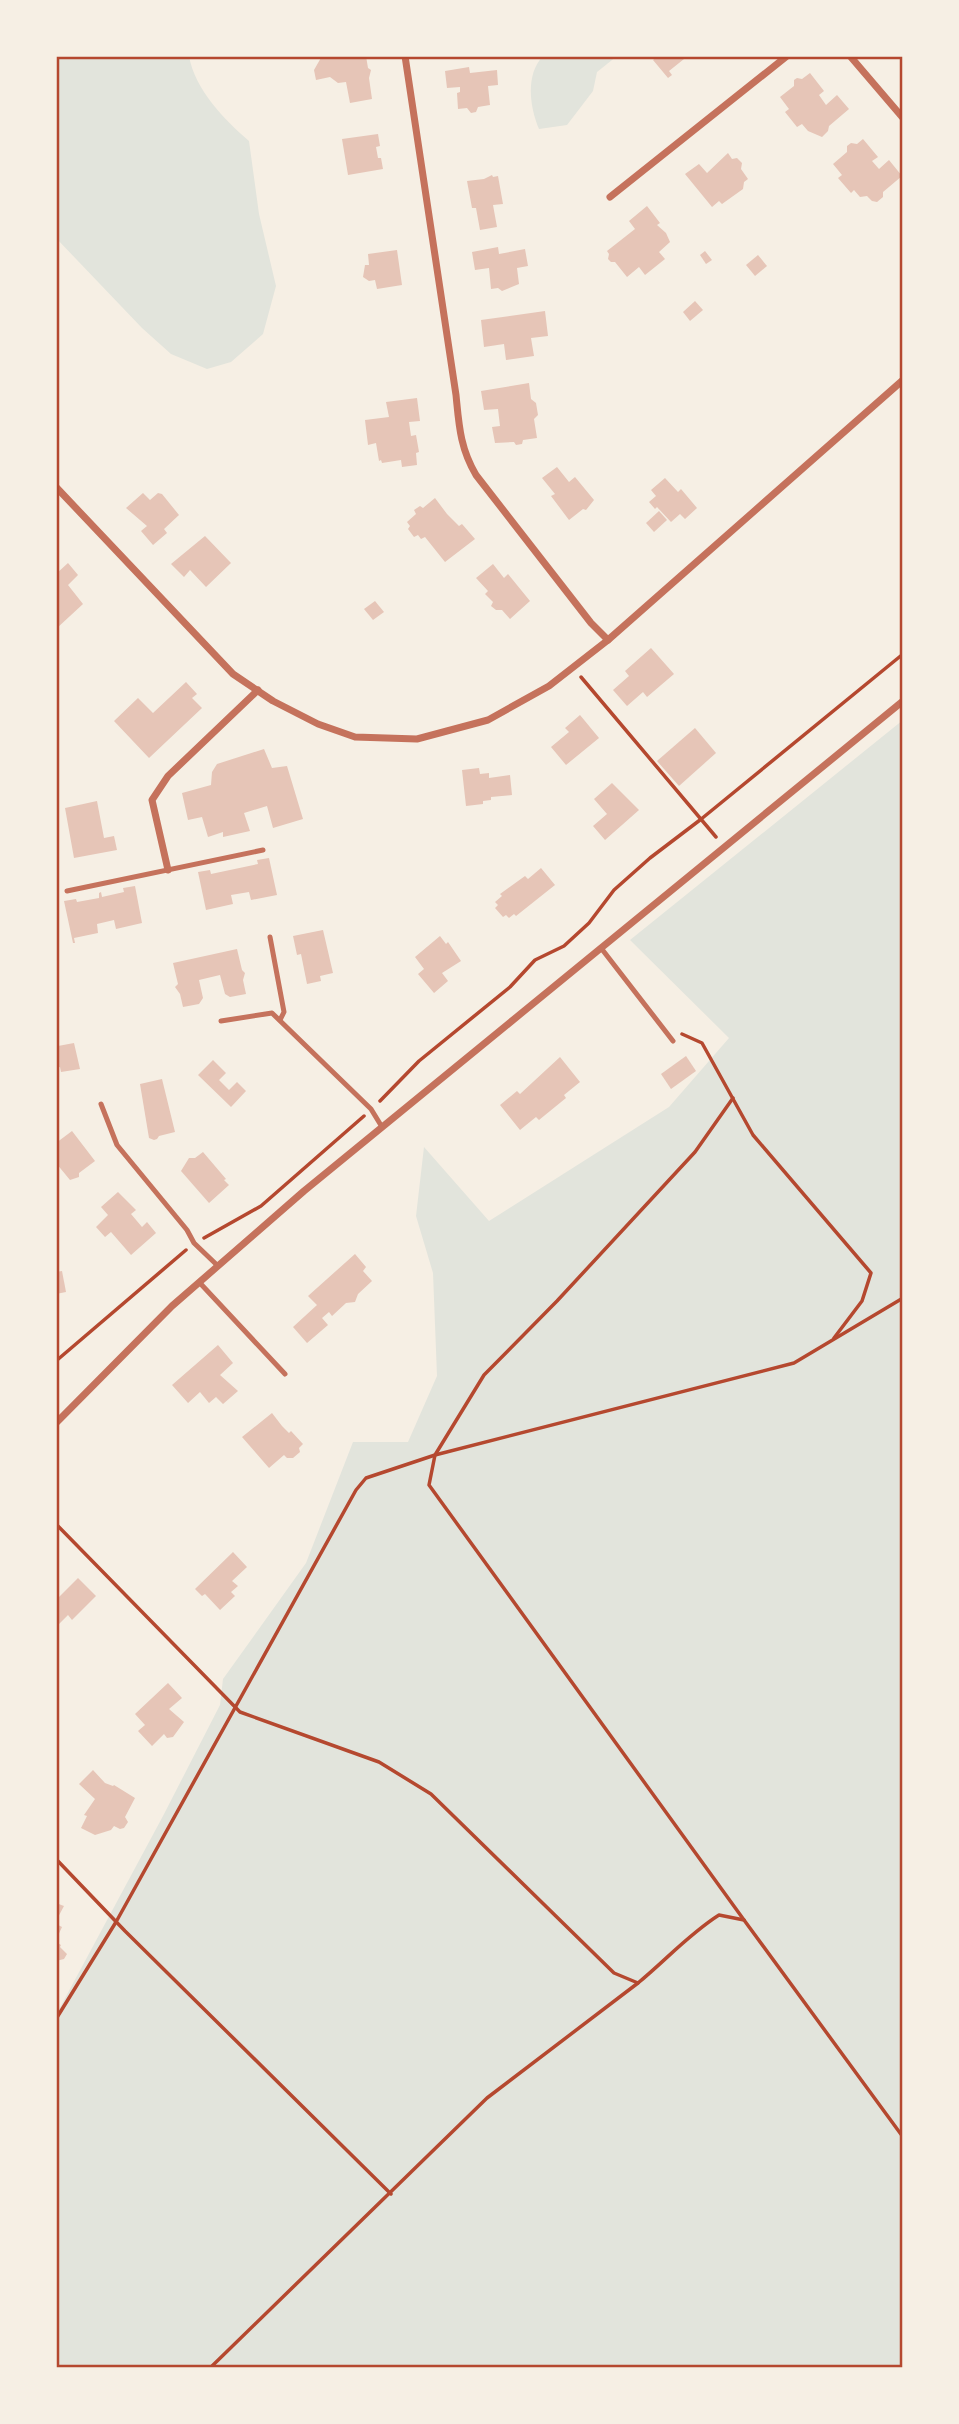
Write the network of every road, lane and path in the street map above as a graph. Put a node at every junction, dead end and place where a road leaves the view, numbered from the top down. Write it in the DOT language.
graph roads {
  1 [pos="405,56"];
  2 [pos="787,56"];
  3 [pos="850,56"];
  4 [pos="903,118"];
  5 [pos="610,197"];
  6 [pos="903,380"];
  7 [pos="56,487"];
  8 [pos="608,640"];
  9 [pos="903,654"];
  10 [pos="572,668"];
  11 [pos="258,690"];
  12 [pos="903,701"];
  13 [pos="700,820"];
  14 [pos="725,846"];
  15 [pos="263,850"];
  16 [pos="168,870"];
  17 [pos="67,891"];
  18 [pos="270,937"];
  19 [pos="601,948"];
  20 [pos="280,1020"];
  21 [pos="221,1021"];
  22 [pos="680,1033"];
  23 [pos="673,1041"];
  24 [pos="733,1098"];
  25 [pos="101,1104"];
  26 [pos="371,1109"];
  27 [pos="382,1127"];
  28 [pos="194,1243"];
  29 [pos="218,1266"];
  30 [pos="199,1282"];
  31 [pos="903,1298"];
  32 [pos="833,1340"];
  33 [pos="56,1361"];
  34 [pos="285,1374"];
  35 [pos="56,1423"];
  36 [pos="435,1455"];
  37 [pos="56,1524"];
  38 [pos="235,1707"];
  39 [pos="56,1858"];
  40 [pos="744,1920"];
  41 [pos="116,1922"];
  42 [pos="638,1983"];
  43 [pos="56,2019"];
  44 [pos="903,2137"];
  45 [pos="391,2193"];
  46 [pos="209,2368"];
  1 -- 8 [label="street"];
  2 -- 5 [label="street"];
  3 -- 4 [label="street"];
  6 -- 8 [label="street"];
  7 -- 11 [label="street"];
  8 -- 10 [label="street"];
  9 -- 13 [label="path"];
  10 -- 11 [label="street"];
  10 -- 13 [label="path"];
  11 -- 16 [label="street"];
  12 -- 14 [label="street"];
  13 -- 14 [label="path"];
  13 -- 26 [label="path"];
  14 -- 19 [label="street"];
  15 -- 16 [label="lane"];
  16 -- 17 [label="lane"];
  18 -- 20 [label="lane"];
  19 -- 23 [label="lane"];
  19 -- 27 [label="street"];
  20 -- 21 [label="lane"];
  20 -- 26 [label="lane"];
  22 -- 24 [label="path"];
  24 -- 32 [label="path"];
  24 -- 36 [label="path"];
  25 -- 28 [label="lane"];
  26 -- 27 [label="lane"];
  26 -- 28 [label="path"];
  27 -- 29 [label="street"];
  28 -- 29 [label="lane"];
  28 -- 33 [label="path"];
  29 -- 30 [label="street"];
  30 -- 34 [label="lane"];
  30 -- 35 [label="street"];
  31 -- 32 [label="path"];
  32 -- 36 [label="path"];
  36 -- 38 [label="path"];
  36 -- 40 [label="path"];
  37 -- 38 [label="path"];
  38 -- 41 [label="path"];
  38 -- 42 [label="path"];
  39 -- 41 [label="path"];
  40 -- 42 [label="path"];
  40 -- 44 [label="path"];
  41 -- 43 [label="path"];
  41 -- 45 [label="path"];
  42 -- 45 [label="path"];
  45 -- 46 [label="path"];
}
